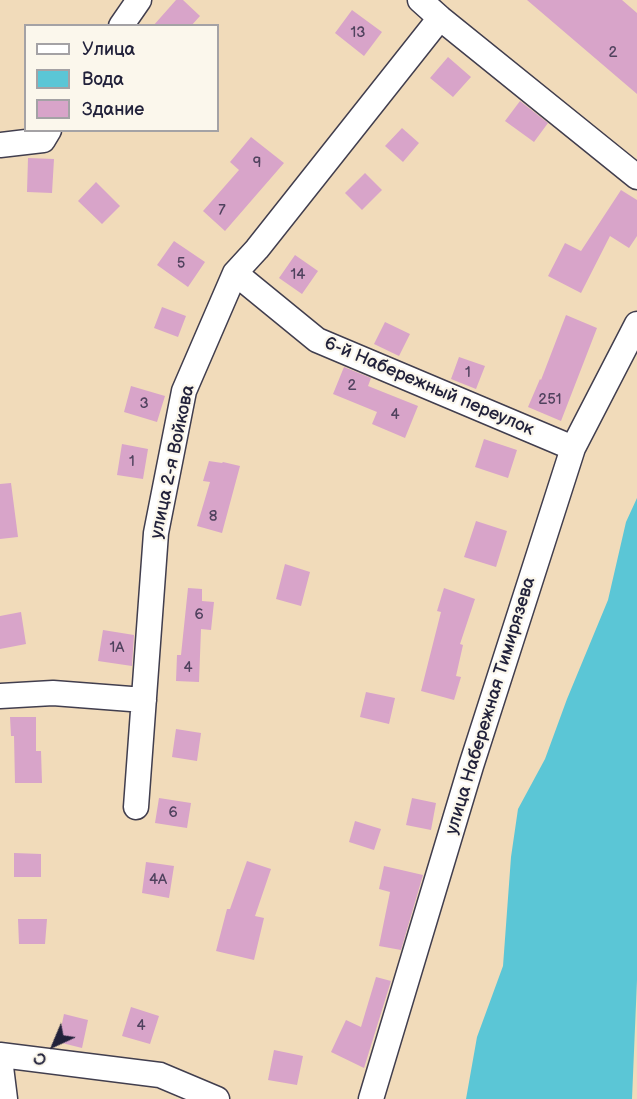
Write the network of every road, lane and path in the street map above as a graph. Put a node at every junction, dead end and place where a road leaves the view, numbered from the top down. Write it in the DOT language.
graph roads {
  1 [pos="139,0"];
  2 [pos="420,0"];
  3 [pos="440,18"];
  4 [pos="122,24"];
  5 [pos="48,132"];
  6 [pos="0,145"];
  7 [pos="637,177"];
  8 [pos="235,273"];
  9 [pos="637,324"];
  10 [pos="573,448"];
  11 [pos="0,696"];
  12 [pos="144,700"];
  13 [pos="136,807"];
  14 [pos="0,1057"];
  15 [pos="5,1099"];
  16 [pos="217,1099"];
  17 [pos="371,1099"];
  1 -- 4 [label="street"];
  2 -- 3 [label="street"];
  3 -- 7 [label="street"];
  3 -- 8 [label="street, улица 2-я Войкова"];
  5 -- 6 [label="street"];
  8 -- 10 [label="street, 6-й Набережный переулок"];
  8 -- 12 [label="street, улица 2-я Войкова"];
  9 -- 10 [label="street, улица Набережная Тимирязева"];
  10 -- 17 [label="street, улица Набережная Тимирязева"];
  11 -- 12 [label="street"];
  12 -- 13 [label="street, улица 2-я Войкова"];
  14 -- 15 [label="street"];
  14 -- 16 [label="street"];
}
